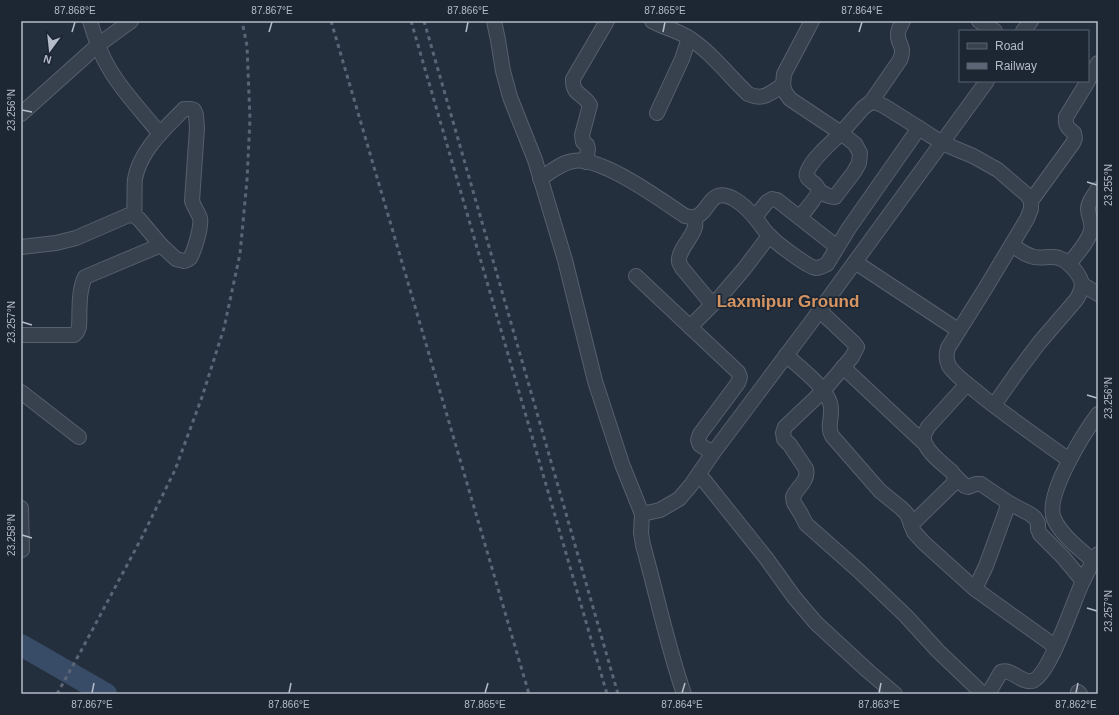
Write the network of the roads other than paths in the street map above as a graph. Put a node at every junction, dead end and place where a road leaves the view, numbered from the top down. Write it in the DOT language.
graph roads {
  1 [pos="90,21"];
  2 [pos="132,21"];
  3 [pos="494,21"];
  4 [pos="607,21"];
  5 [pos="652,21"];
  6 [pos="812,21"];
  7 [pos="903,21"];
  8 [pos="979,21"];
  9 [pos="1030,21"];
  10 [pos="993,30"];
  11 [pos="1024,30"];
  12 [pos="689,38"];
  13 [pos="98,45"];
  14 [pos="1098,63"];
  15 [pos="1089,79"];
  16 [pos="986,82"];
  17 [pos="1087,82"];
  18 [pos="783,85"];
  19 [pos="871,102"];
  20 [pos="657,113"];
  21 [pos="21,114"];
  22 [pos="924,131"];
  23 [pos="841,133"];
  24 [pos="160,134"];
  25 [pos="942,143"];
  26 [pos="586,162"];
  27 [pos="540,179"];
  28 [pos="1098,189"];
  29 [pos="818,190"];
  30 [pos="1031,201"];
  31 [pos="1094,208"];
  32 [pos="134,216"];
  33 [pos="755,217"];
  34 [pos="800,217"];
  35 [pos="693,218"];
  36 [pos="769,236"];
  37 [pos="1012,245"];
  38 [pos="161,246"];
  39 [pos="21,247"];
  40 [pos="837,247"];
  41 [pos="855,262"];
  42 [pos="1068,264"];
  43 [pos="636,276"];
  44 [pos="1082,284"];
  45 [pos="1098,294"];
  46 [pos="712,304"];
  47 [pos="820,311"];
  48 [pos="690,327"];
  49 [pos="958,330"];
  50 [pos="21,335"];
  51 [pos="786,356"];
  52 [pos="843,367"];
  53 [pos="967,384"];
  54 [pos="823,391"];
  55 [pos="21,392"];
  56 [pos="994,405"];
  57 [pos="1098,416"];
  58 [pos="79,437"];
  59 [pos="924,443"];
  60 [pos="713,453"];
  61 [pos="1069,460"];
  62 [pos="699,474"];
  63 [pos="955,476"];
  64 [pos="1009,503"];
  65 [pos="21,508"];
  66 [pos="642,514"];
  67 [pos="911,525"];
  68 [pos="22,550"];
  69 [pos="1096,558"];
  70 [pos="1083,581"];
  71 [pos="975,589"];
  72 [pos="1056,647"];
  73 [pos="684,694"];
  74 [pos="895,694"];
  75 [pos="983,694"];
  76 [pos="988,694"];
  1 -- 13 [label="street"];
  2 -- 13 [label="street"];
  3 -- 27 [label="street"];
  4 -- 26 [label="street"];
  5 -- 12 [label="street"];
  6 -- 18 [label="street"];
  7 -- 19 [label="street"];
  8 -- 10 [label="street"];
  9 -- 11 [label="street"];
  12 -- 18 [label="street"];
  12 -- 20 [label="street"];
  13 -- 21 [label="street"];
  13 -- 24 [label="street"];
  14 -- 15 [label="street"];
  16 -- 25 [label="street"];
  17 -- 30 [label="street"];
  18 -- 23 [label="street"];
  19 -- 22 [label="street"];
  19 -- 23 [label="street"];
  22 -- 25 [label="street"];
  22 -- 40 [label="street"];
  23 -- 29 [label="street"];
  23 -- 29 [label="street"];
  24 -- 32 [label="street"];
  24 -- 38 [label="street"];
  25 -- 30 [label="street"];
  25 -- 41 [label="street"];
  26 -- 27 [label="street"];
  26 -- 35 [label="street"];
  27 -- 66 [label="street"];
  28 -- 31 [label="street"];
  29 -- 34 [label="street"];
  30 -- 37 [label="street"];
  31 -- 42 [label="street"];
  32 -- 38 [label="street"];
  32 -- 39 [label="street"];
  33 -- 34 [label="street"];
  33 -- 35 [label="street"];
  33 -- 36 [label="street"];
  34 -- 40 [label="street"];
  35 -- 46 [label="street"];
  36 -- 40 [label="street"];
  36 -- 46 [label="street"];
  37 -- 42 [label="street"];
  37 -- 49 [label="street"];
  38 -- 50 [label="street"];
  41 -- 47 [label="street"];
  41 -- 49 [label="street"];
  42 -- 44 [label="street"];
  43 -- 48 [label="street"];
  44 -- 45 [label="street"];
  44 -- 56 [label="street"];
  46 -- 48 [label="street"];
  47 -- 51 [label="street"];
  47 -- 52 [label="street"];
  48 -- 60 [label="street"];
  49 -- 53 [label="street"];
  51 -- 54 [label="street"];
  51 -- 60 [label="street"];
  52 -- 54 [label="street"];
  52 -- 59 [label="street"];
  53 -- 56 [label="street"];
  53 -- 59 [label="street"];
  54 -- 67 [label="street"];
  54 -- 75 [label="street"];
  55 -- 58 [label="street"];
  56 -- 61 [label="street"];
  57 -- 61 [label="street"];
  59 -- 63 [label="street"];
  60 -- 62 [label="street"];
  61 -- 69 [label="street"];
  62 -- 66 [label="street"];
  62 -- 74 [label="street"];
  63 -- 64 [label="street"];
  63 -- 67 [label="street"];
  64 -- 70 [label="street"];
  64 -- 71 [label="street"];
  65 -- 68 [label="street"];
  66 -- 73 [label="street"];
  67 -- 71 [label="street"];
  69 -- 70 [label="street"];
  70 -- 72 [label="street"];
  71 -- 72 [label="street"];
  72 -- 76 [label="street"];
}
